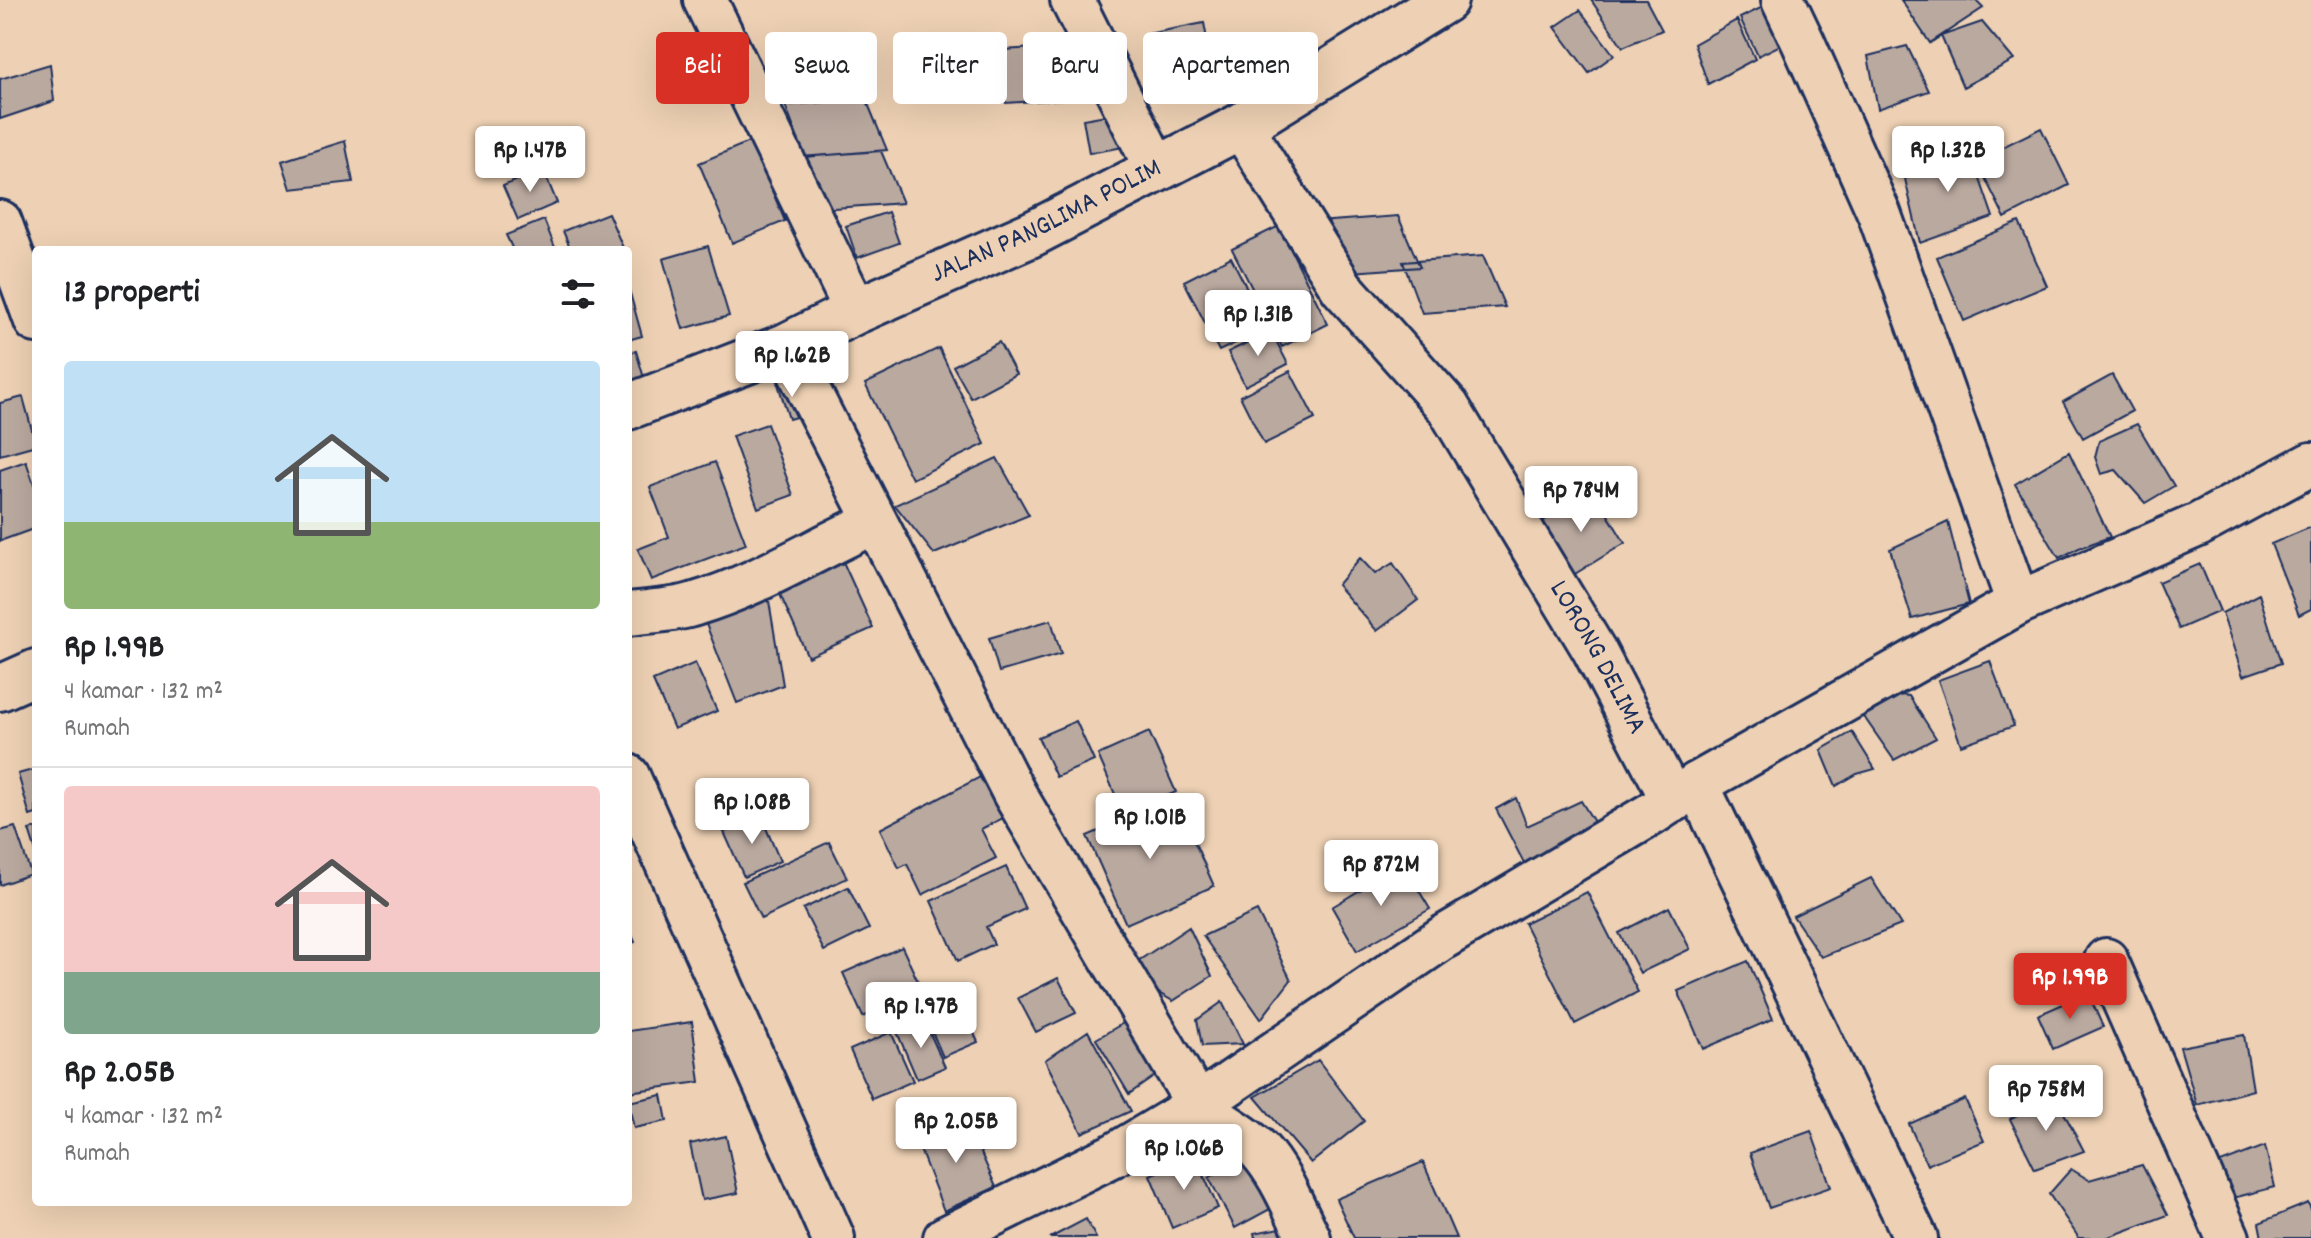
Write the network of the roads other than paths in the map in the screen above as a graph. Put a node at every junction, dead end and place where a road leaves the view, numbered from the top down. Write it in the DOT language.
graph roads {
  1 [pos="705,0"];
  2 [pos="1072,0"];
  3 [pos="1445,0"];
  4 [pos="1783,0"];
  5 [pos="1241,126"];
  6 [pos="1157,170"];
  7 [pos="0,222"];
  8 [pos="32,310"];
  9 [pos="856,311"];
  10 [pos="786,346"];
  11 [pos="632,405"];
  12 [pos="2311,464"];
  13 [pos="875,522"];
  14 [pos="2018,603"];
  15 [pos="632,613"];
  16 [pos="32,674"];
  17 [pos="0,688"];
  18 [pos="632,785"];
  19 [pos="1685,792"];
  20 [pos="2106,960"];
  21 [pos="1198,1105"];
  22 [pos="833,1238"];
  23 [pos="945,1238"];
  24 [pos="1309,1238"];
  25 [pos="1916,1238"];
  26 [pos="2228,1238"];
  1 -- 9 [label="street"];
  2 -- 6 [label="street"];
  3 -- 5 [label="street, JALAN PANGLIMA POLIM"];
  4 -- 14 [label="street"];
  5 -- 6 [label="street, JALAN PANGLIMA POLIM"];
  5 -- 19 [label="street, LORONG DELIMA"];
  6 -- 9 [label="street, JALAN PANGLIMA POLIM"];
  7 -- 8 [label="street"];
  9 -- 10 [label="street, JALAN PANGLIMA POLIM"];
  10 -- 11 [label="street, JALAN PANGLIMA POLIM"];
  10 -- 13 [label="street"];
  12 -- 14 [label="street"];
  13 -- 15 [label="street"];
  13 -- 21 [label="street"];
  14 -- 19 [label="street"];
  16 -- 17 [label="street"];
  18 -- 22 [label="street"];
  19 -- 21 [label="street"];
  19 -- 25 [label="street, LORONG DELIMA"];
  20 -- 26 [label="street"];
  21 -- 23 [label="street"];
  21 -- 24 [label="street"];
}
